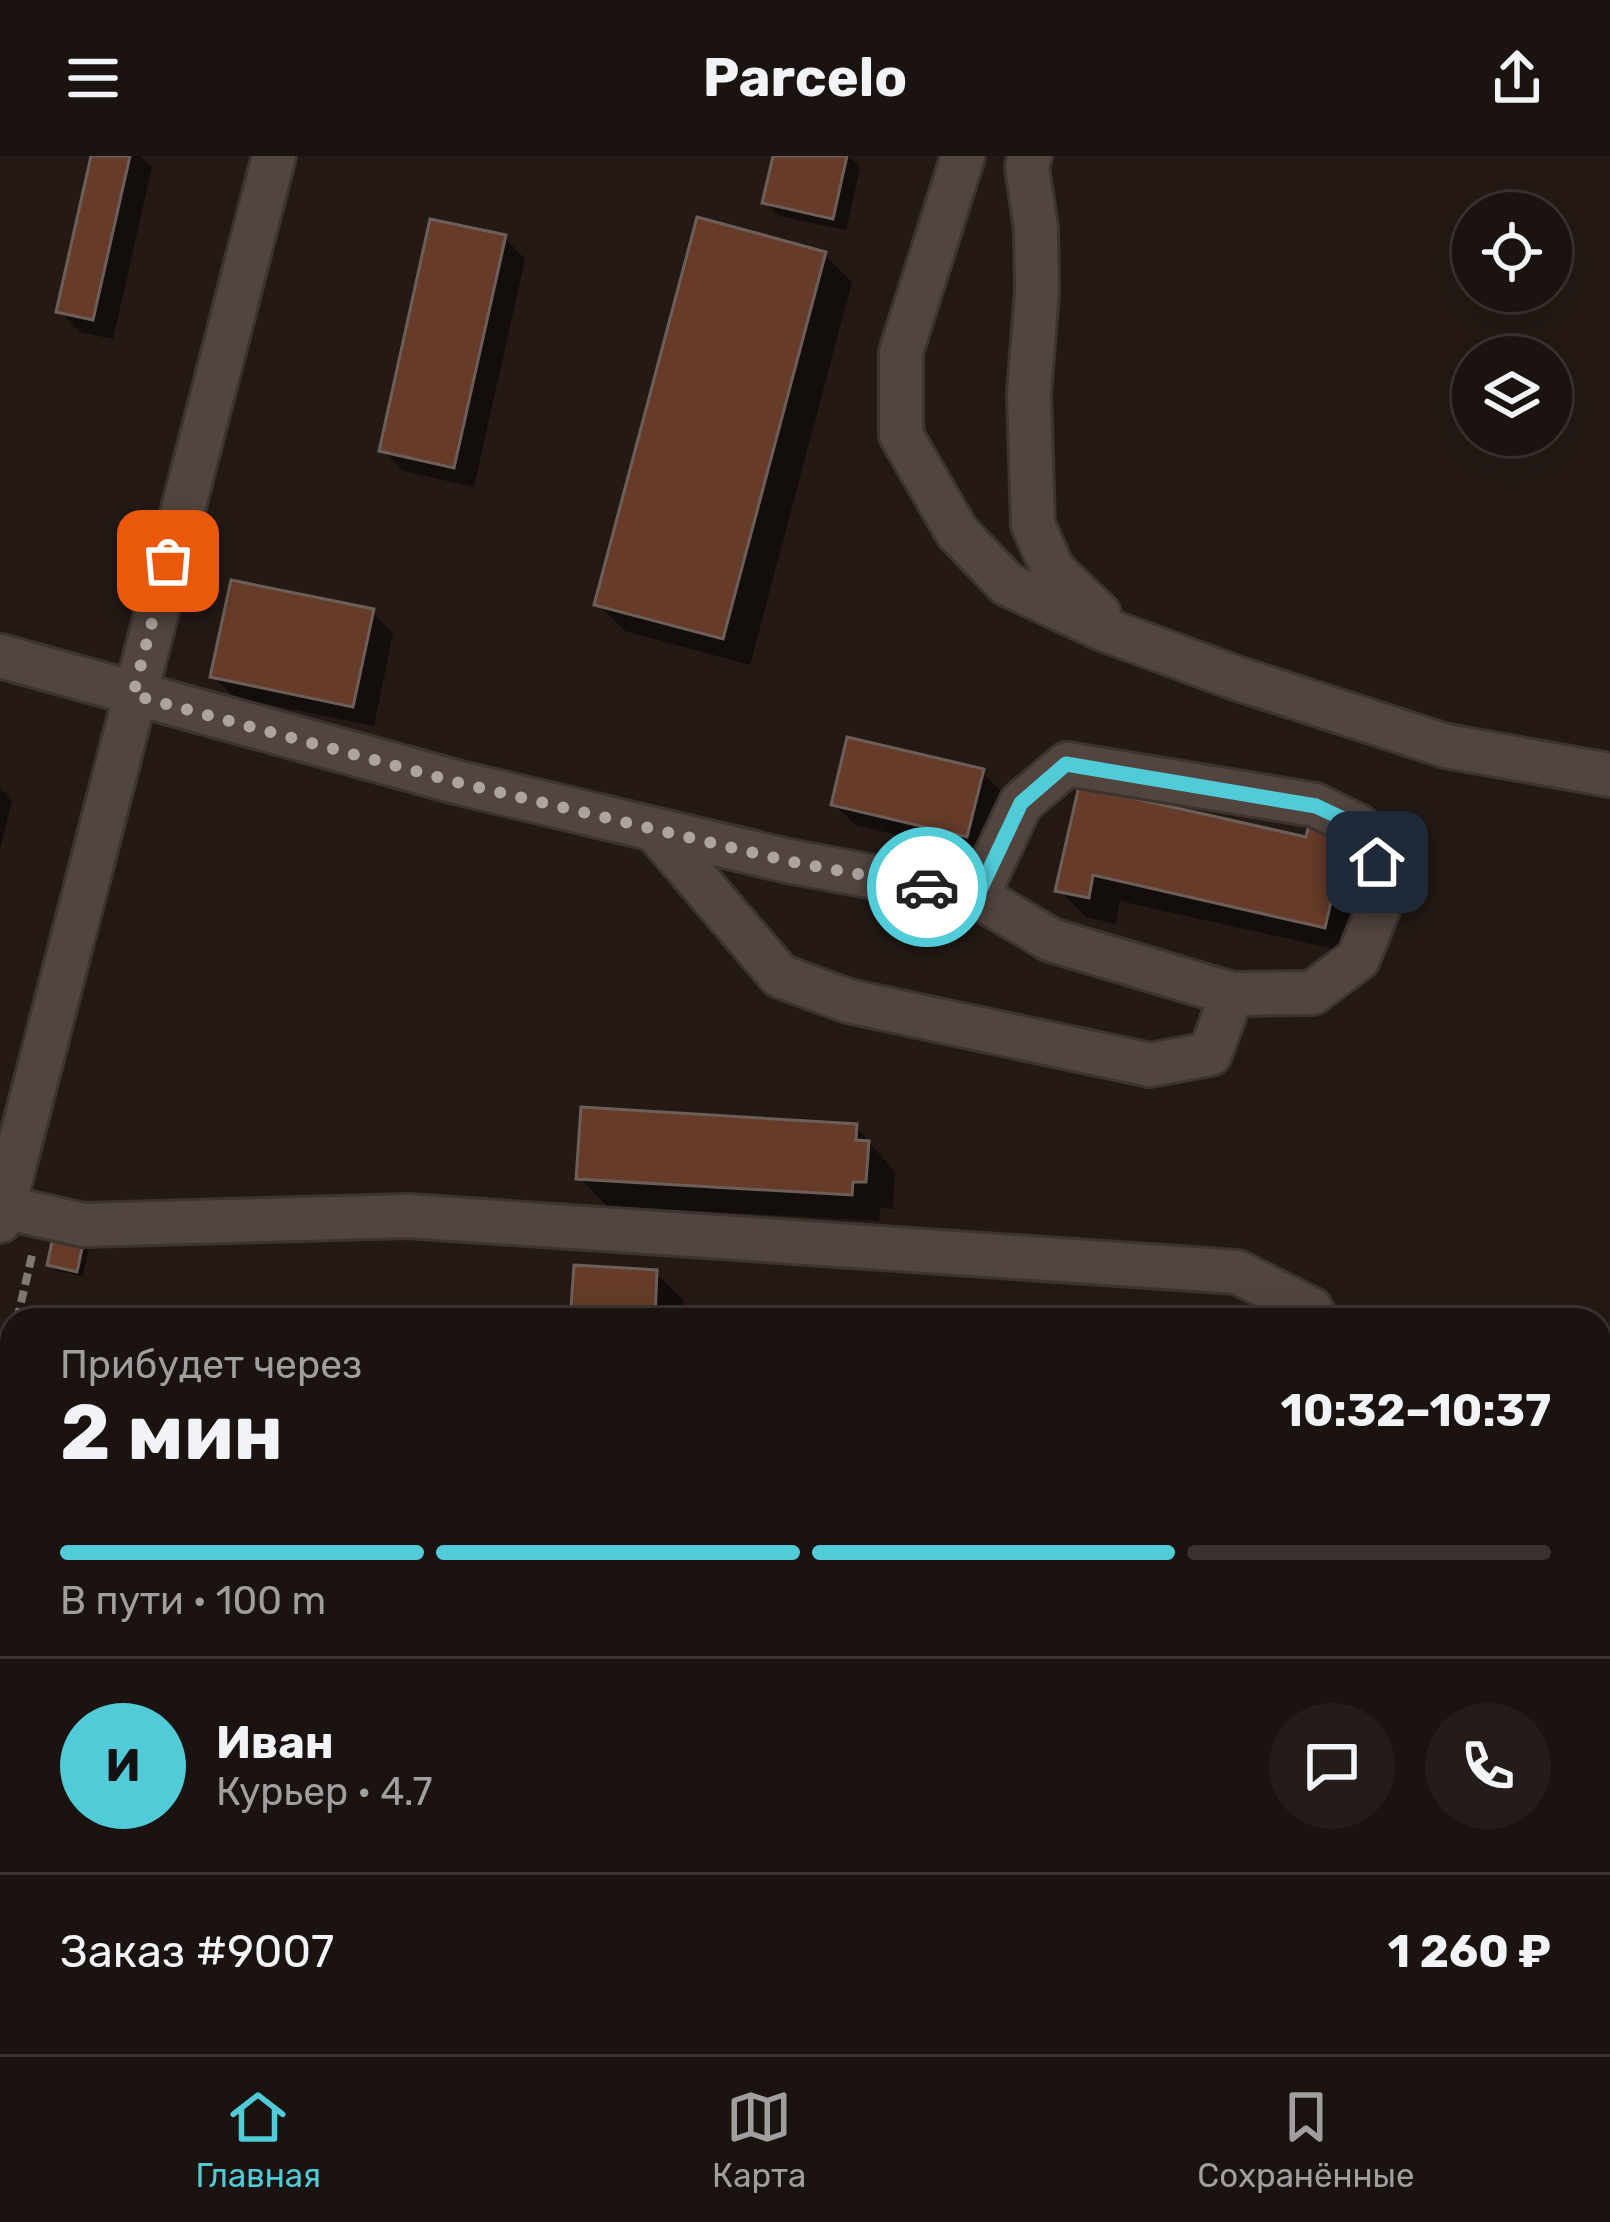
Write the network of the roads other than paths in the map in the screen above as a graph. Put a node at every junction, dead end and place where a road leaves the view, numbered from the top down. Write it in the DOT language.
graph roads {
  1 [pos="963,156"];
  2 [pos="1030,156"];
  3 [pos="271,157"];
  4 [pos="1122,635"];
  5 [pos="0,656"];
  6 [pos="133,695"];
  7 [pos="1610,775"];
  8 [pos="654,829"];
  9 [pos="977,896"];
  10 [pos="1232,994"];
  11 [pos="2,1214"];
  12 [pos="1309,1308"];
  1 -- 4 [label="street"];
  2 -- 4 [label="street"];
  3 -- 6 [label="street"];
  4 -- 7 [label="street"];
  5 -- 6 [label="street"];
  6 -- 8 [label="street"];
  6 -- 11 [label="street"];
  8 -- 9 [label="street"];
  8 -- 10 [label="street"];
  9 -- 10 [label="street"];
  9 -- 10 [label="street"];
  11 -- 12 [label="street"];
}
